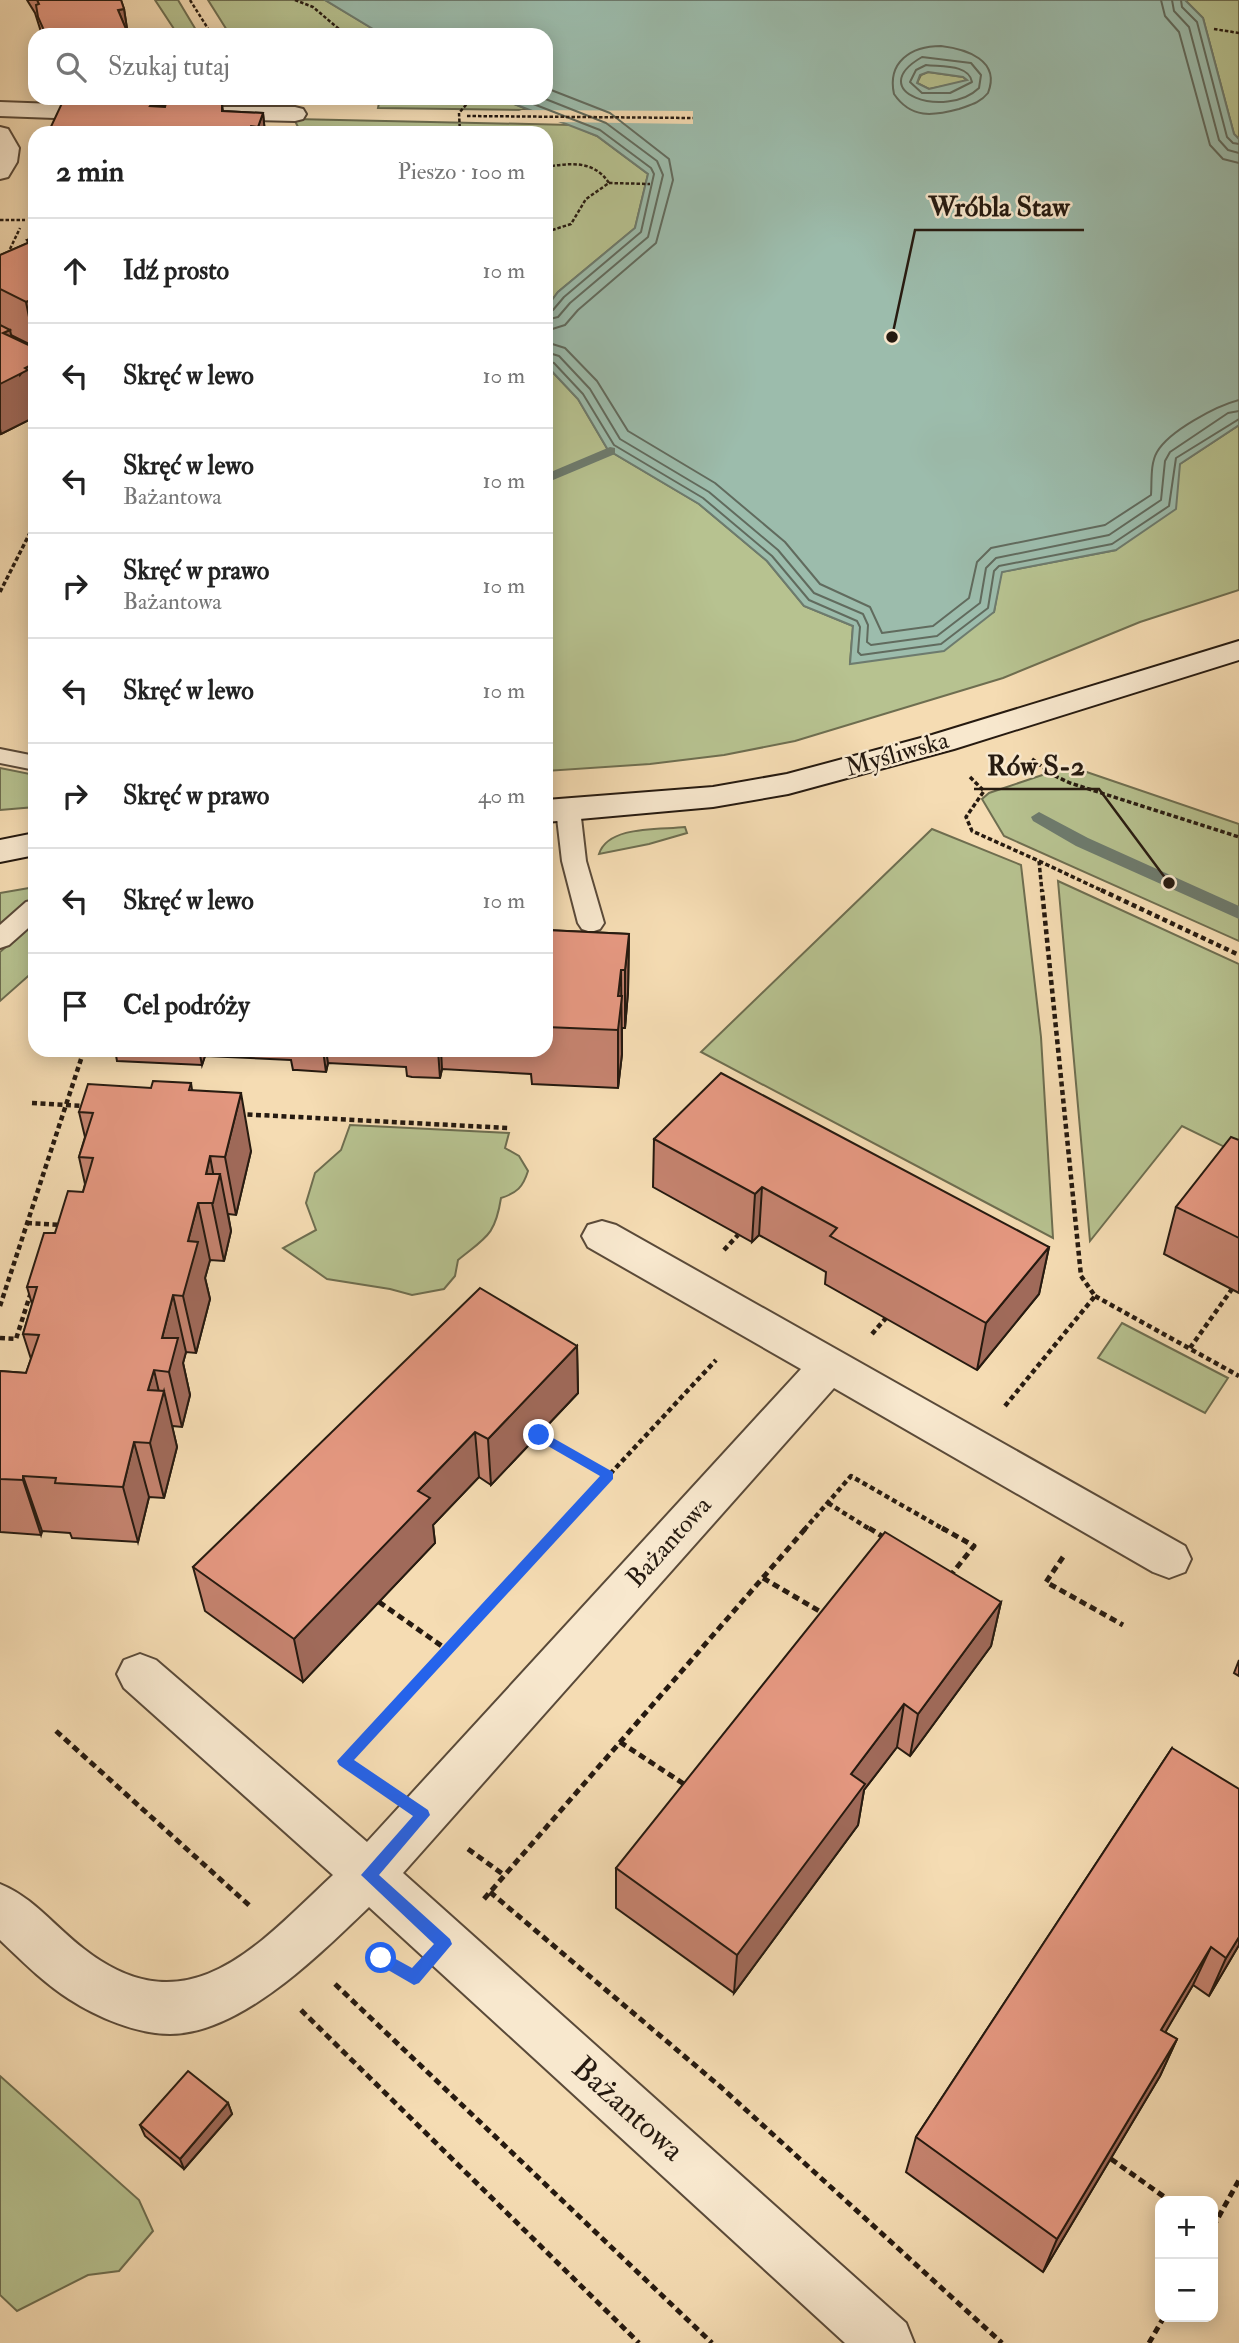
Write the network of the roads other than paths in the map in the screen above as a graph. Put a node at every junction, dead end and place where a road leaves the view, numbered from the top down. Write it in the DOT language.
graph roads {
  1 [pos="0,109"];
  2 [pos="133,113"];
  3 [pos="186,113"];
  4 [pos="295,114"];
  5 [pos="0,134"];
  6 [pos="0,172"];
  7 [pos="1239,650"];
  8 [pos="0,756"];
  9 [pos="28,762"];
  10 [pos="557,810"];
  11 [pos="28,845"];
  12 [pos="0,851"];
  13 [pos="28,914"];
  14 [pos="591,923"];
  15 [pos="0,939"];
  16 [pos="602,1236"];
  17 [pos="830,1365"];
  18 [pos="1169,1559"];
  19 [pos="140,1674"];
  20 [pos="369,1875"];
  21 [pos="0,1908"];
  22 [pos="886,2343"];
  1 -- 2 [label="street"];
  3 -- 4 [label="street"];
  5 -- 6 [label="street"];
  7 -- 10 [label="street, Myśliwska"];
  8 -- 9 [label="lane"];
  10 -- 14 [label="lane"];
  11 -- 12 [label="street"];
  13 -- 15 [label="lane"];
  16 -- 17 [label="street"];
  17 -- 18 [label="street"];
  17 -- 20 [label="street, Bażantowa"];
  19 -- 20 [label="street"];
  20 -- 21 [label="street, Bażantowa"];
  20 -- 22 [label="street, Bażantowa"];
}
